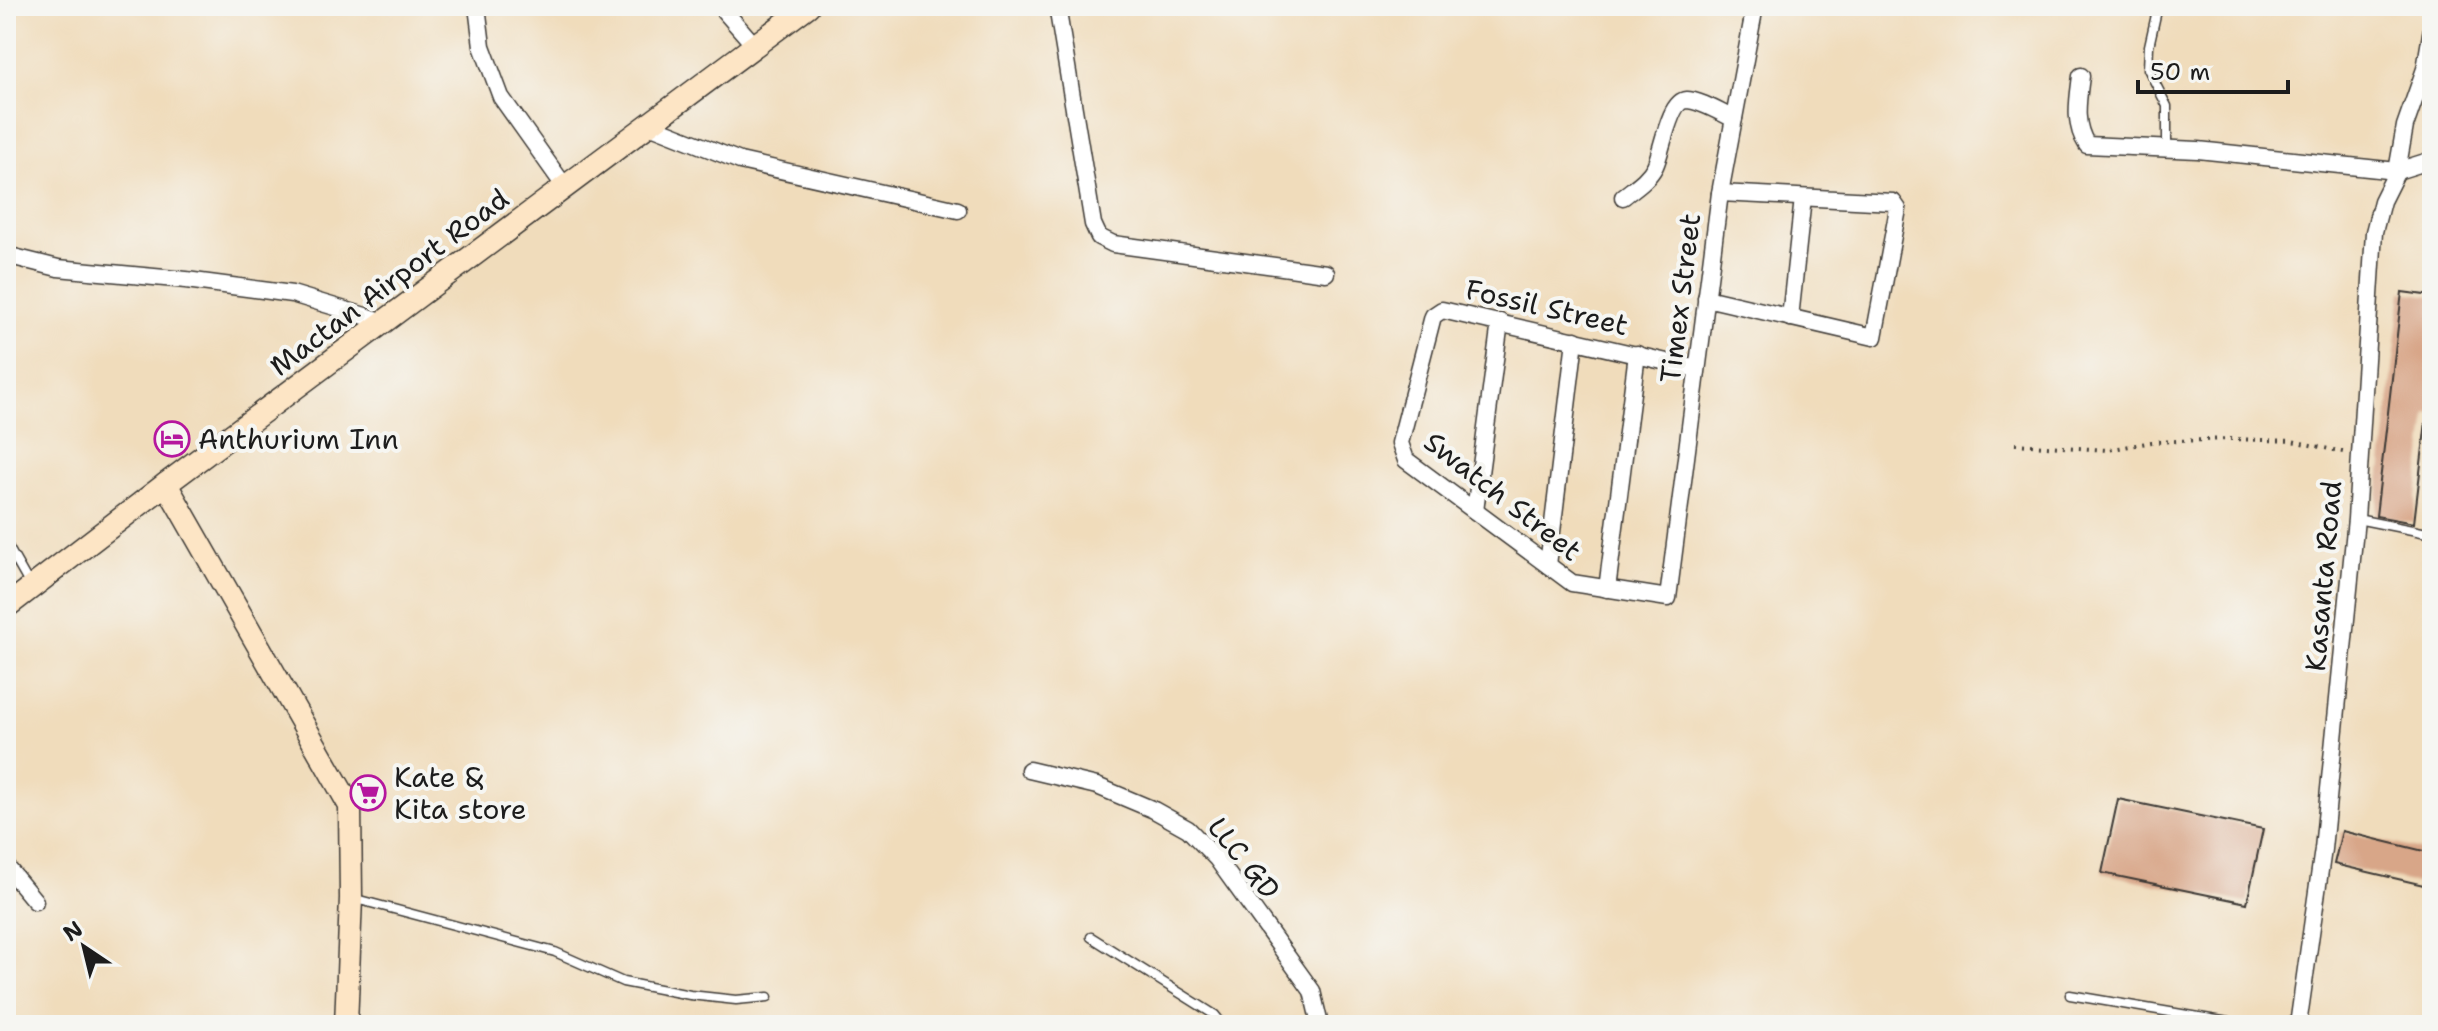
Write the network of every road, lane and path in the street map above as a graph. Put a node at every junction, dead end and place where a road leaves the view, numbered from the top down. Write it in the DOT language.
graph roads {
  1 [pos="477,6"];
  2 [pos="720,6"];
  3 [pos="808,6"];
  4 [pos="1057,6"];
  5 [pos="1755,6"];
  6 [pos="2158,6"];
  7 [pos="2432,28"];
  8 [pos="755,46"];
  9 [pos="2081,76"];
  10 [pos="1734,119"];
  11 [pos="649,125"];
  12 [pos="2167,148"];
  13 [pos="2432,160"];
  14 [pos="2397,171"];
  15 [pos="565,187"];
  16 [pos="1720,193"];
  17 [pos="1623,197"];
  18 [pos="1803,198"];
  19 [pos="958,210"];
  20 [pos="6,255"];
  21 [pos="1326,273"];
  22 [pos="1706,298"];
  23 [pos="1790,318"];
  24 [pos="385,322"];
  25 [pos="1500,322"];
  26 [pos="1575,340"];
  27 [pos="1637,354"];
  28 [pos="1697,369"];
  29 [pos="2015,444"];
  30 [pos="1401,450"];
  31 [pos="2361,456"];
  32 [pos="166,484"];
  33 [pos="1475,511"];
  34 [pos="2356,519"];
  35 [pos="2432,534"];
  36 [pos="6,543"];
  37 [pos="1548,565"];
  38 [pos="32,587"];
  39 [pos="1607,589"];
  40 [pos="1668,598"];
  41 [pos="6,607"];
  42 [pos="1029,770"];
  43 [pos="6,866"];
  44 [pos="351,898"];
  45 [pos="35,901"];
  46 [pos="1091,937"];
  47 [pos="2070,995"];
  48 [pos="768,997"];
  49 [pos="346,1025"];
  50 [pos="1223,1025"];
  51 [pos="1320,1025"];
  52 [pos="2246,1025"];
  53 [pos="2298,1025"];
  1 -- 15 [label="street"];
  2 -- 8 [label="street"];
  3 -- 8 [label="main road, Mactan Airport Road"];
  4 -- 21 [label="street"];
  5 -- 10 [label="street, Timex Street"];
  6 -- 12 [label="lane"];
  7 -- 14 [label="street, Kasanta Road"];
  8 -- 11 [label="main road, Mactan Airport Road"];
  9 -- 12 [label="street"];
  10 -- 16 [label="street, Timex Street"];
  10 -- 17 [label="street"];
  11 -- 15 [label="main road, Mactan Airport Road"];
  11 -- 19 [label="street"];
  12 -- 14 [label="street"];
  13 -- 14 [label="street"];
  14 -- 31 [label="street, Kasanta Road"];
  15 -- 24 [label="main road, Mactan Airport Road"];
  16 -- 18 [label="street"];
  16 -- 22 [label="street, Timex Street"];
  18 -- 23 [label="street"];
  18 -- 23 [label="street"];
  20 -- 24 [label="street"];
  22 -- 23 [label="street"];
  22 -- 28 [label="street, Timex Street"];
  24 -- 32 [label="main road, Mactan Airport Road"];
  25 -- 26 [label="street, Fossil Street"];
  25 -- 30 [label="street, Fossil Street"];
  25 -- 33 [label="street"];
  26 -- 27 [label="street, Fossil Street"];
  26 -- 37 [label="street"];
  27 -- 28 [label="street, Fossil Street"];
  27 -- 39 [label="street"];
  28 -- 40 [label="street, Timex Street"];
  29 -- 31 [label="path"];
  30 -- 33 [label="street, Swatch Street"];
  31 -- 34 [label="street, Kasanta Road"];
  32 -- 38 [label="main road, Mactan Airport Road"];
  32 -- 44 [label="main road"];
  33 -- 37 [label="street, Swatch Street"];
  34 -- 35 [label="lane"];
  34 -- 53 [label="street, Kasanta Road"];
  36 -- 38 [label="lane"];
  37 -- 39 [label="street, Swatch Street"];
  38 -- 41 [label="main road, Mactan Airport Road"];
  39 -- 40 [label="street, Swatch Street"];
  42 -- 51 [label="street, LLC GD"];
  43 -- 45 [label="street"];
  44 -- 48 [label="lane"];
  44 -- 49 [label="main road"];
  46 -- 50 [label="lane"];
  47 -- 52 [label="lane"];
}
